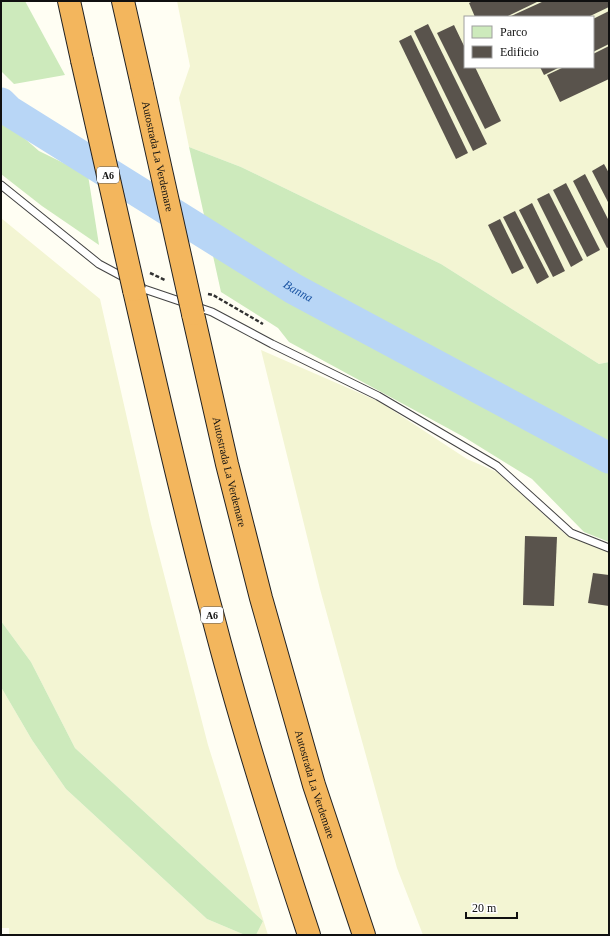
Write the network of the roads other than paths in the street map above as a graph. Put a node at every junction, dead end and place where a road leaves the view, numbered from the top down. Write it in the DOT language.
graph roads {
  1 [pos="70,1"];
  2 [pos="123,1"];
  3 [pos="1,185"];
  4 [pos="609,548"];
  5 [pos="309,935"];
  6 [pos="364,935"];
  1 -- 5 [label="highway, A6, bridge"];
  2 -- 6 [label="highway, Autostrada La Verdemare, bridge"];
  3 -- 4 [label="lane"];
}
